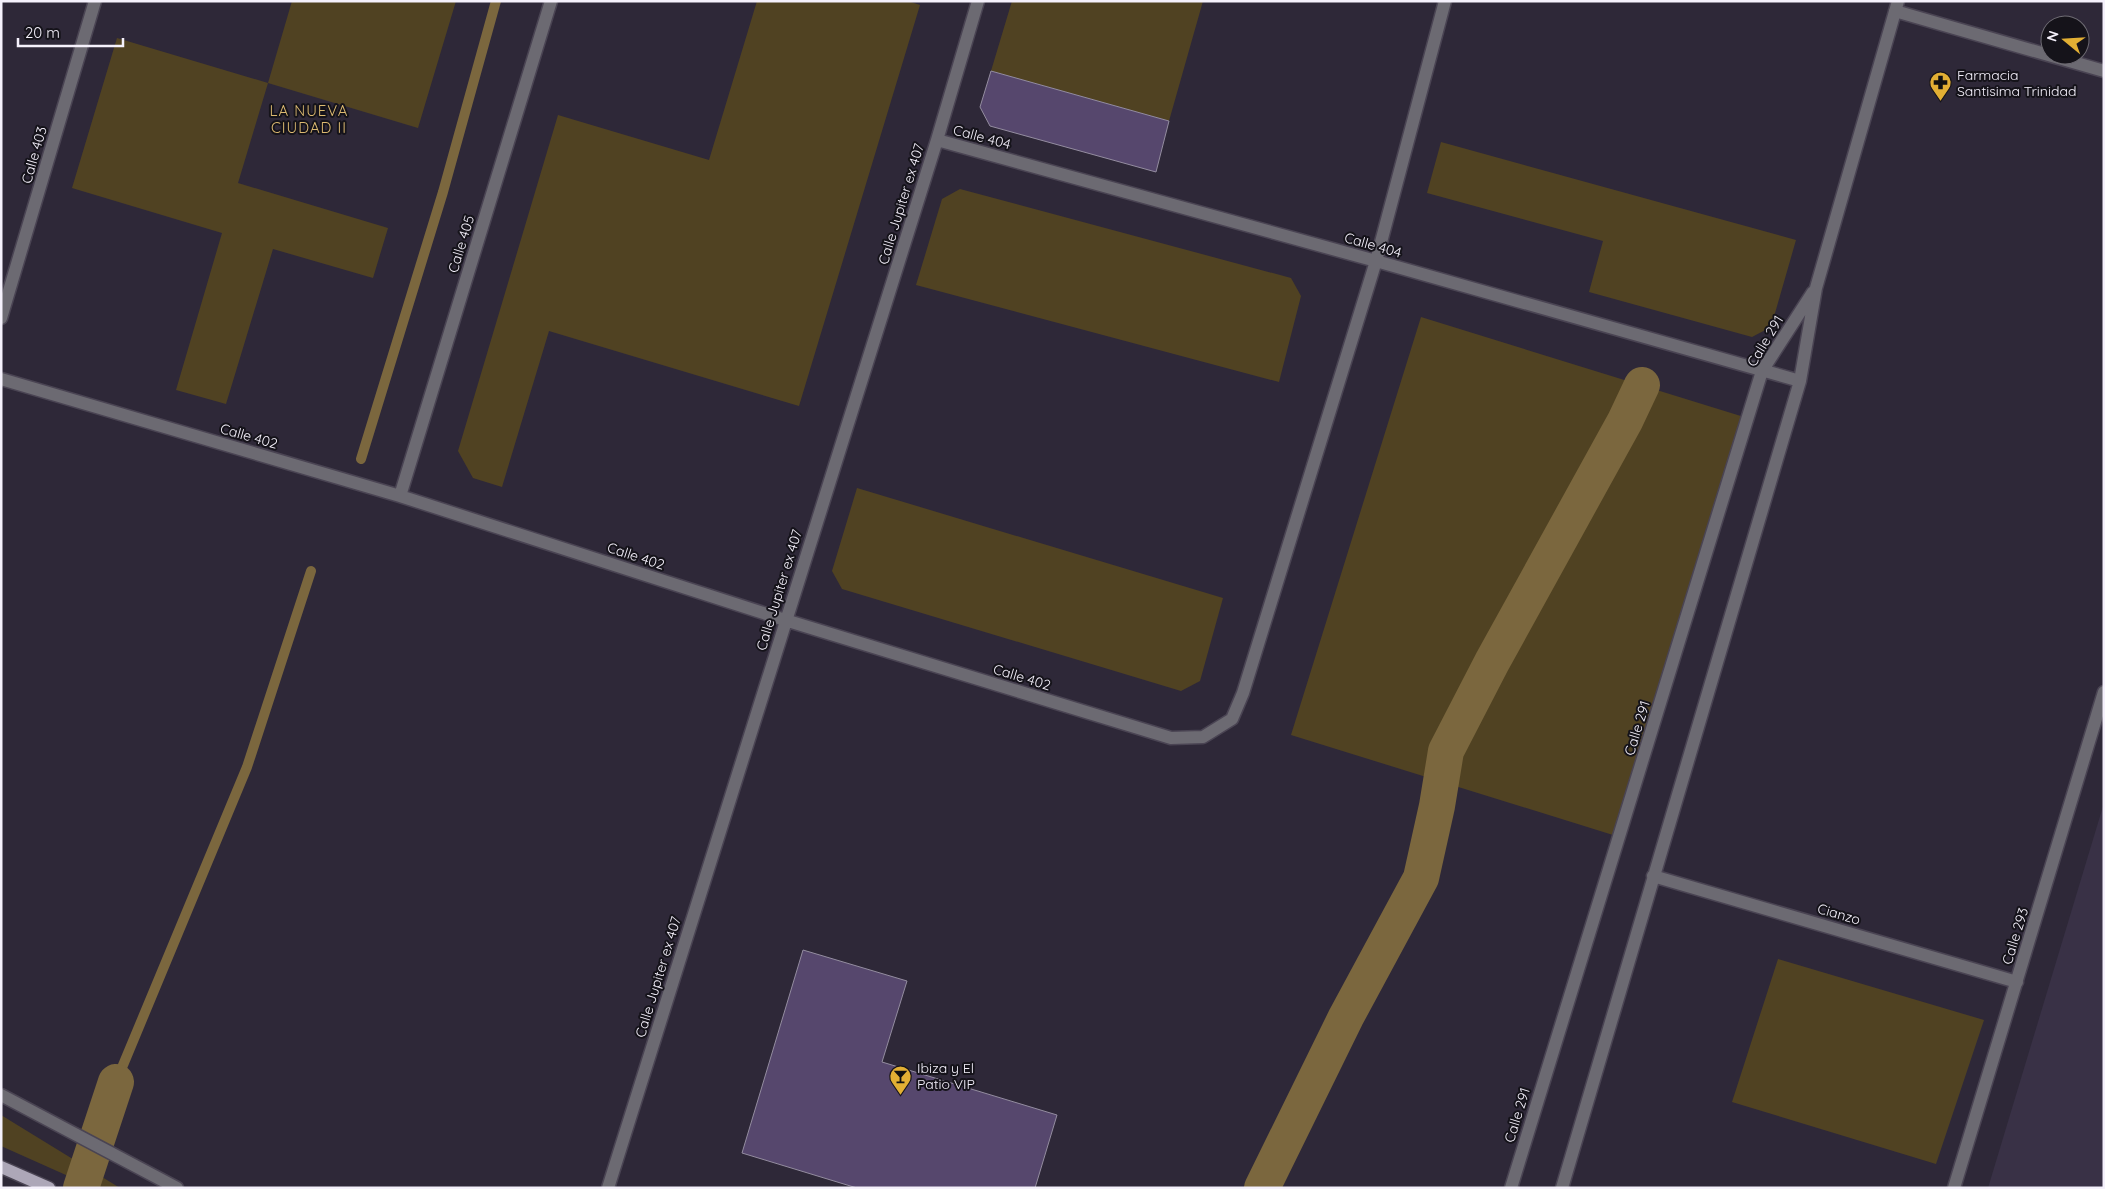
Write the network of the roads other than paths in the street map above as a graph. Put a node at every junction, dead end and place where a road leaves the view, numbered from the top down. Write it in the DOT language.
graph roads {
  1 [pos="95,1"];
  2 [pos="551,1"];
  3 [pos="978,1"];
  4 [pos="1445,1"];
  5 [pos="1897,6"];
  6 [pos="2104,72"];
  7 [pos="937,140"];
  8 [pos="1376,261"];
  9 [pos="1816,288"];
  10 [pos="1,318"];
  11 [pos="1762,371"];
  12 [pos="1,379"];
  13 [pos="1800,382"];
  14 [pos="400,496"];
  15 [pos="785,620"];
  16 [pos="2104,692"];
  17 [pos="1653,876"];
  18 [pos="2016,982"];
  19 [pos="1,1095"];
  20 [pos="1,1167"];
  21 [pos="49,1188"];
  22 [pos="177,1188"];
  23 [pos="608,1188"];
  24 [pos="1511,1188"];
  25 [pos="1562,1188"];
  26 [pos="1954,1188"];
  1 -- 10 [label="street, Calle 403"];
  2 -- 14 [label="street, Calle 405"];
  3 -- 7 [label="street, Calle Jupiter ex 407"];
  4 -- 8 [label="street, Calle 402"];
  5 -- 6 [label="street"];
  5 -- 9 [label="street, Calle 291"];
  7 -- 8 [label="street, Calle 404"];
  7 -- 15 [label="street, Calle Jupiter ex 407"];
  8 -- 11 [label="street, Calle 404"];
  8 -- 15 [label="street, Calle 402"];
  9 -- 11 [label="street, Calle 291"];
  9 -- 13 [label="street, Calle 291"];
  11 -- 13 [label="street, Calle 404"];
  11 -- 24 [label="street, Calle 291"];
  12 -- 14 [label="street, Calle 402"];
  13 -- 17 [label="street, Calle 291"];
  14 -- 15 [label="street, Calle 402"];
  15 -- 23 [label="street, Calle Jupiter ex 407"];
  16 -- 18 [label="street, Calle 293"];
  17 -- 18 [label="street, Cianzo"];
  17 -- 25 [label="street, Calle 291"];
  18 -- 26 [label="street, Calle 293"];
  19 -- 22 [label="street"];
  20 -- 21 [label="main road"];
}
